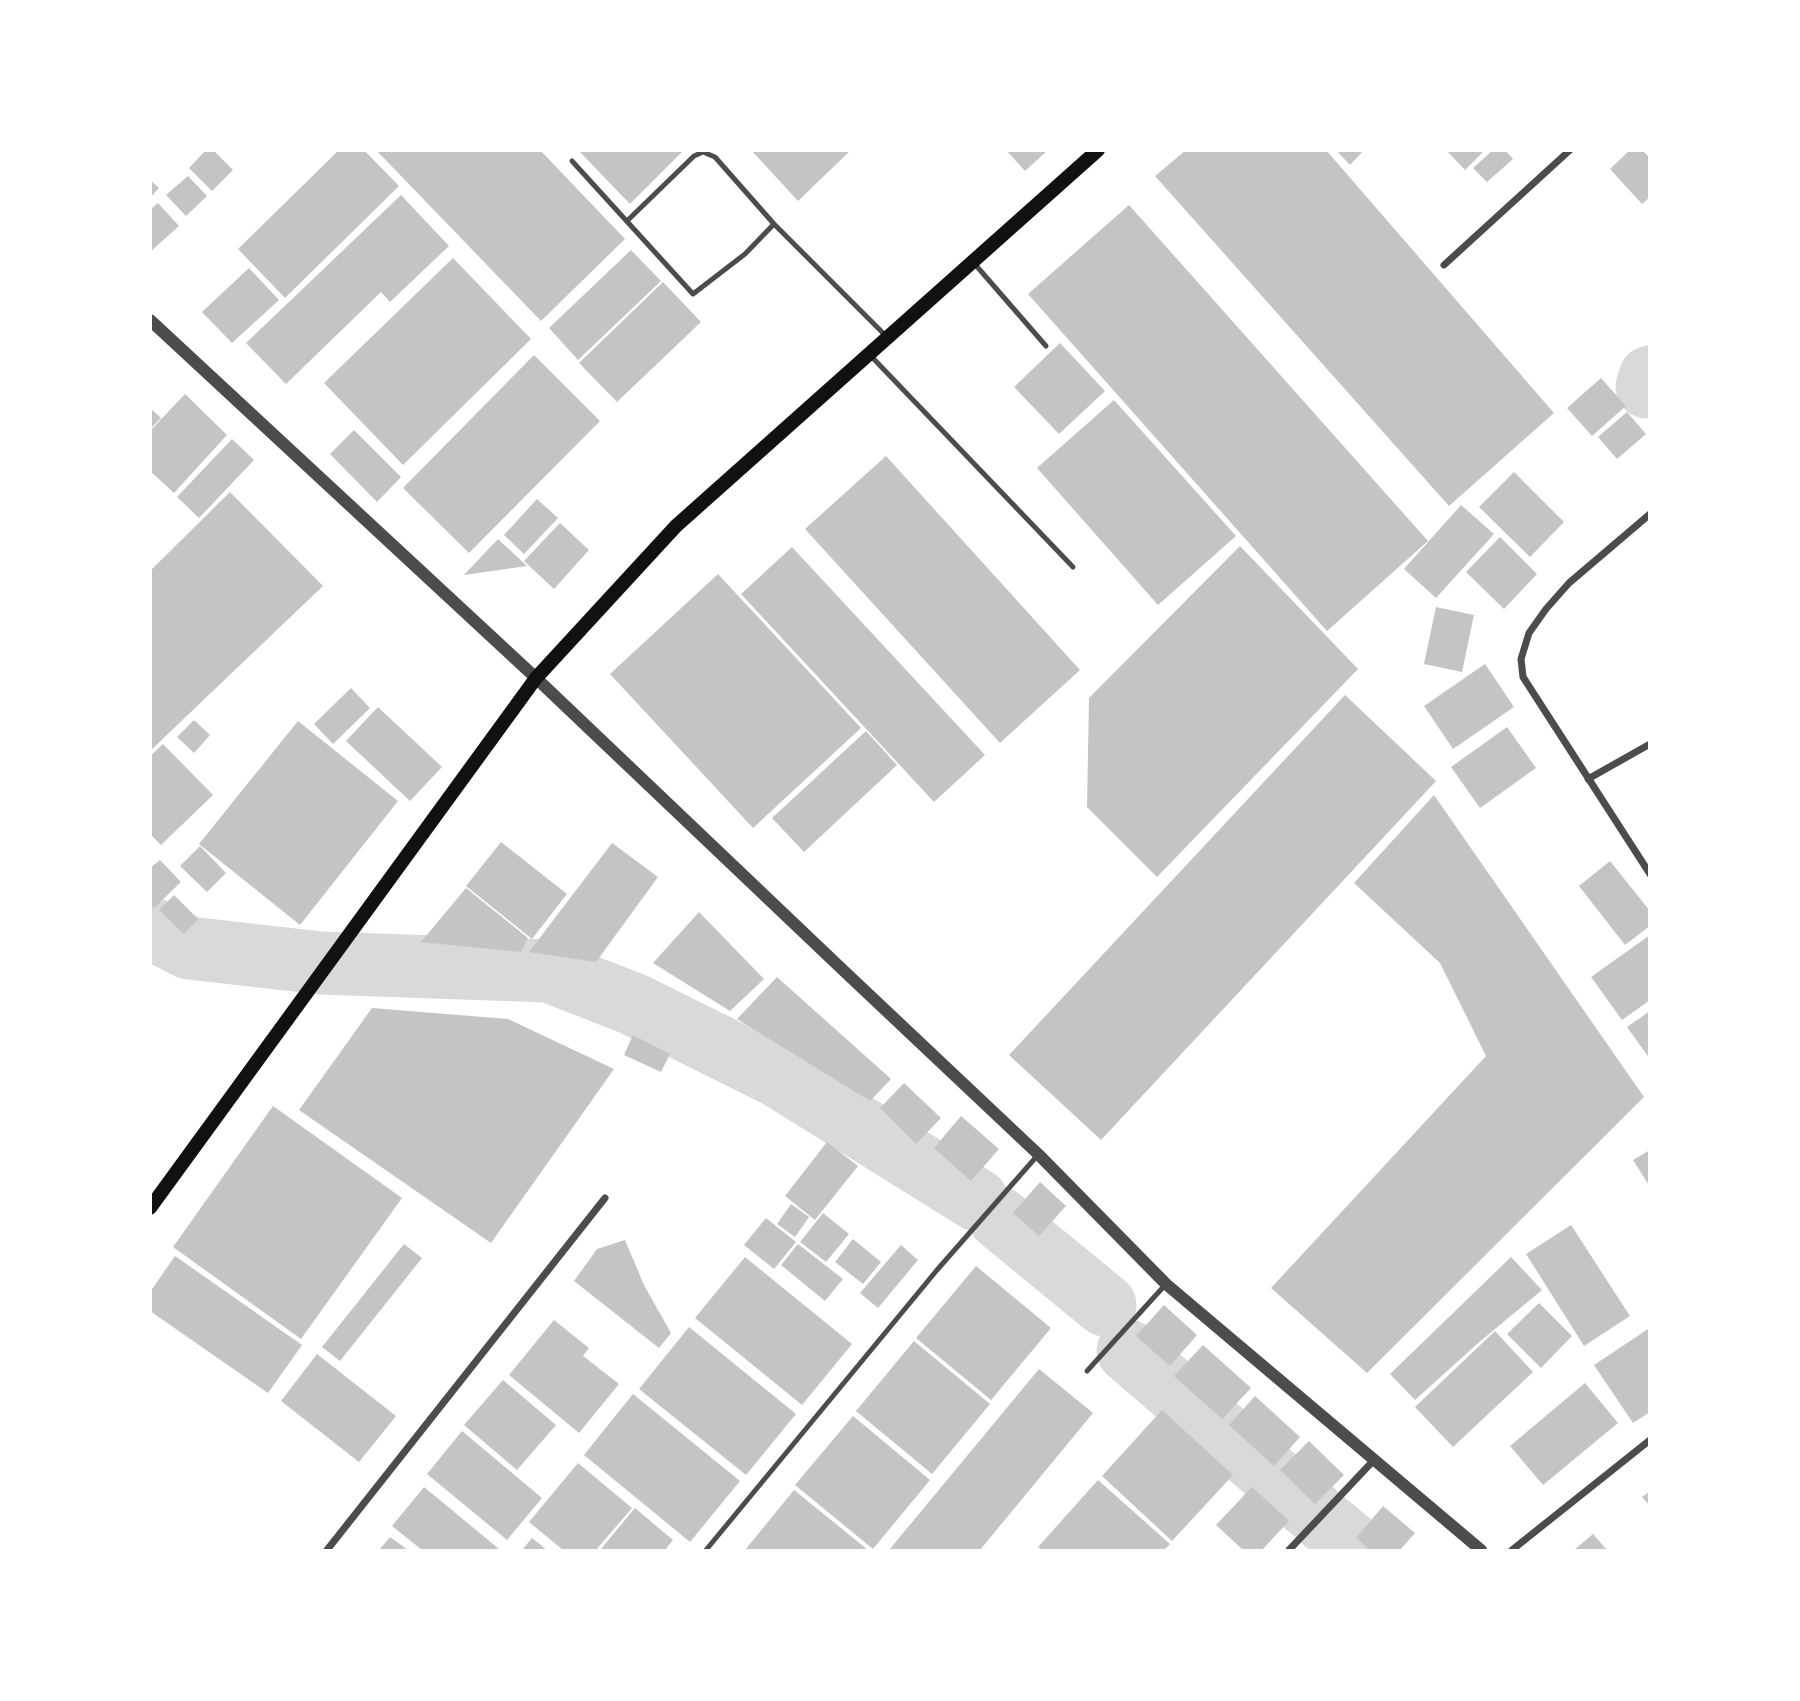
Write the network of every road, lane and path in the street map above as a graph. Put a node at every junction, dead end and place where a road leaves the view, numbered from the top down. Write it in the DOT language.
graph roads {
  1 [pos="1098,150"];
  2 [pos="1570,150"];
  3 [pos="572,162"];
  4 [pos="628,220"];
  5 [pos="774,224"];
  6 [pos="973,262"];
  7 [pos="1444,265"];
  8 [pos="150,320"];
  9 [pos="887,337"];
  10 [pos="1046,346"];
  11 [pos="869,354"];
  12 [pos="1650,514"];
  13 [pos="1073,567"];
  14 [pos="536,678"];
  15 [pos="1650,744"];
  16 [pos="1588,779"];
  17 [pos="1650,874"];
  18 [pos="1038,1154"];
  19 [pos="605,1198"];
  20 [pos="150,1208"];
  21 [pos="1166,1284"];
  22 [pos="1087,1371"];
  23 [pos="1650,1440"];
  24 [pos="1375,1459"];
  25 [pos="327,1550"];
  26 [pos="706,1550"];
  27 [pos="1289,1550"];
  28 [pos="1480,1550"];
  29 [pos="1512,1550"];
  1 -- 6 [label="main road"];
  2 -- 7 [label="street"];
  3 -- 4 [label="lane"];
  4 -- 5 [label="lane"];
  4 -- 5 [label="lane"];
  5 -- 9 [label="lane"];
  6 -- 9 [label="main road"];
  6 -- 10 [label="lane"];
  8 -- 14 [label="street"];
  9 -- 11 [label="main road"];
  11 -- 13 [label="lane"];
  11 -- 14 [label="main road"];
  12 -- 16 [label="street"];
  14 -- 18 [label="street"];
  14 -- 20 [label="main road"];
  15 -- 16 [label="street"];
  16 -- 17 [label="street"];
  18 -- 21 [label="street"];
  18 -- 26 [label="lane"];
  19 -- 25 [label="street"];
  21 -- 22 [label="lane"];
  21 -- 24 [label="street"];
  23 -- 29 [label="street"];
  24 -- 27 [label="street"];
  24 -- 28 [label="street"];
}
